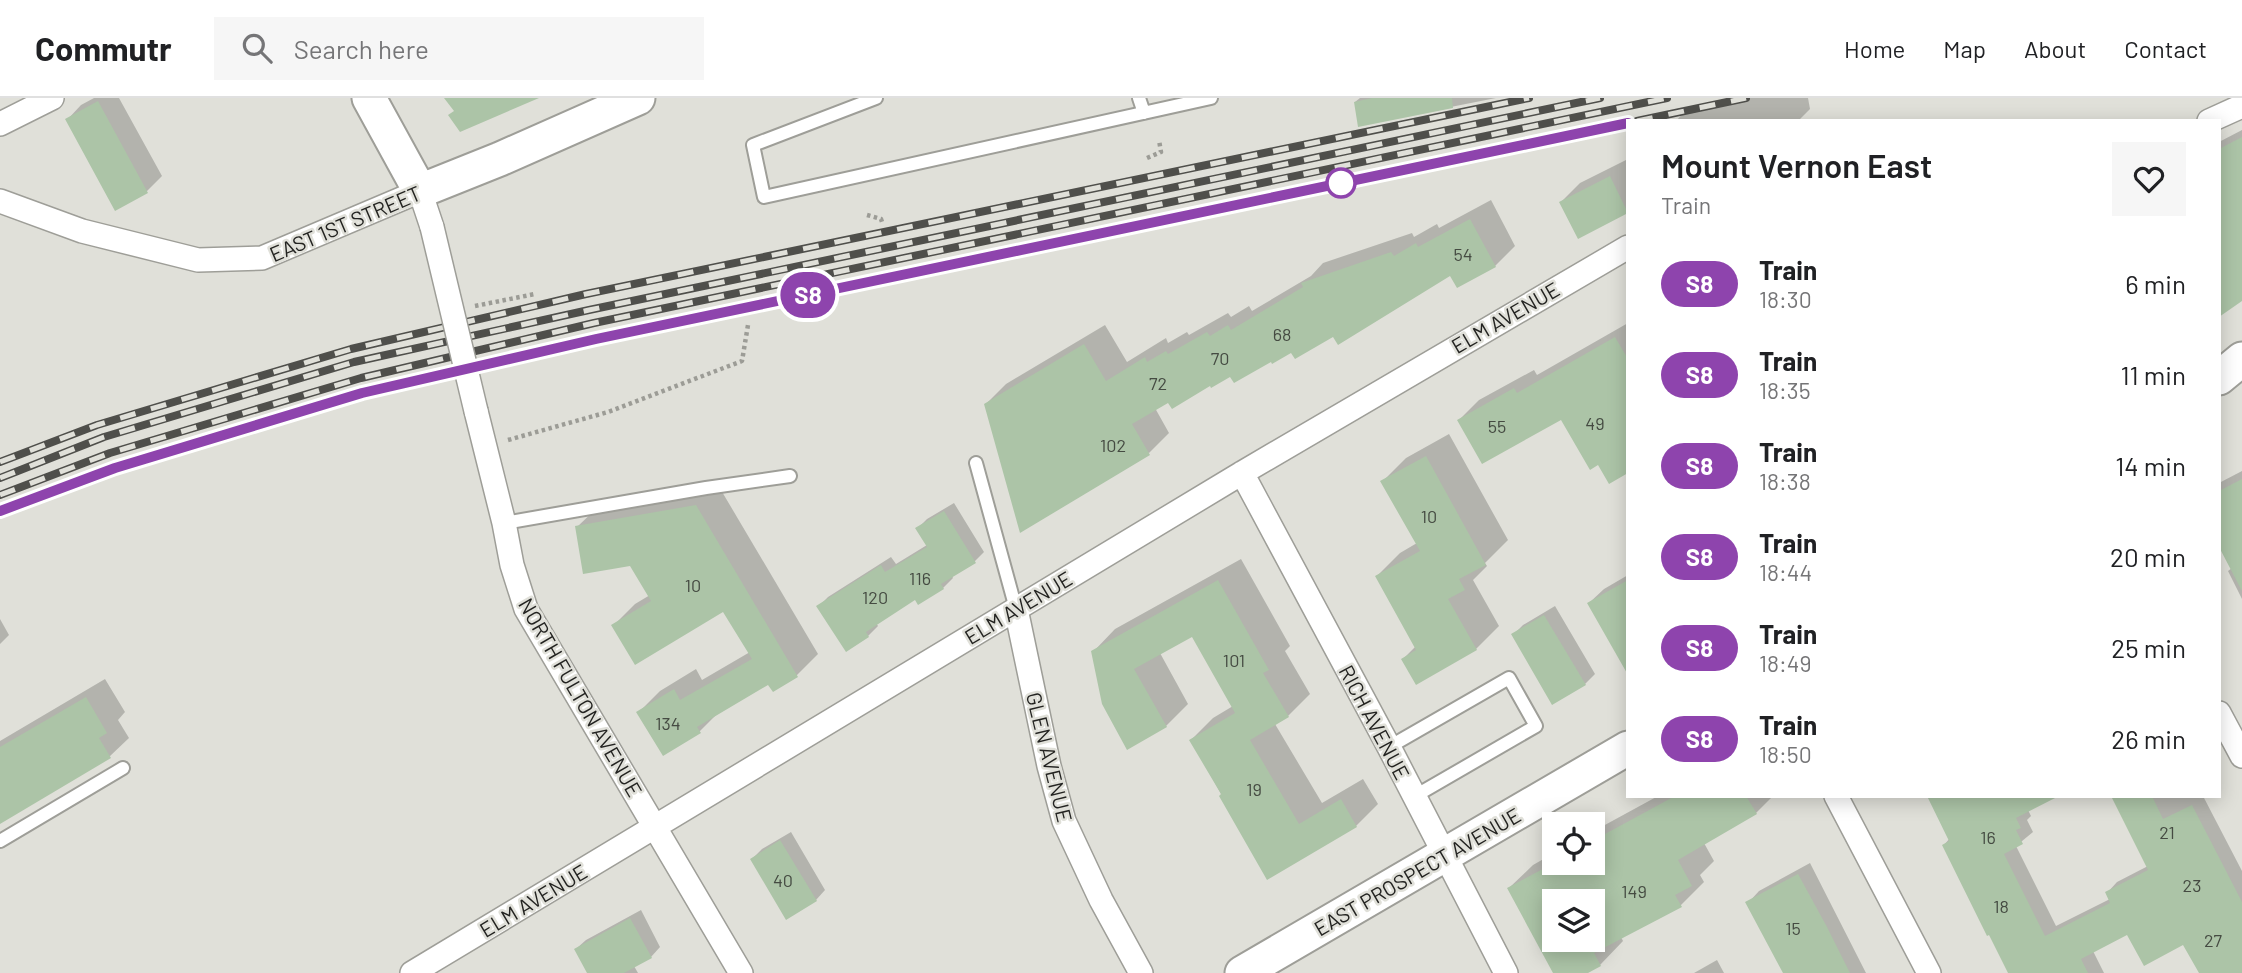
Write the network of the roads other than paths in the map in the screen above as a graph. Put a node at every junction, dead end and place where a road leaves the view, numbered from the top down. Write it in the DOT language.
graph roads {
  1 [pos="52,98"];
  2 [pos="369,98"];
  3 [pos="638,98"];
  4 [pos="876,98"];
  5 [pos="1139,98"];
  6 [pos="1211,98"];
  7 [pos="2242,106"];
  8 [pos="1144,113"];
  9 [pos="2213,119"];
  10 [pos="0,124"];
  11 [pos="420,191"];
  12 [pos="0,201"];
  13 [pos="1626,248"];
  14 [pos="2242,359"];
  15 [pos="2221,376"];
  16 [pos="976,463"];
  17 [pos="1242,472"];
  18 [pos="790,476"];
  19 [pos="504,523"];
  20 [pos="1016,608"];
  21 [pos="2221,717"];
  22 [pos="1389,747"];
  23 [pos="1626,749"];
  24 [pos="2242,756"];
  25 [pos="123,768"];
  26 [pos="1415,796"];
  27 [pos="1837,798"];
  28 [pos="655,826"];
  29 [pos="0,841"];
  30 [pos="1444,855"];
  31 [pos="412,973"];
  32 [pos="741,973"];
  33 [pos="1141,973"];
  34 [pos="1242,973"];
  35 [pos="1506,973"];
  36 [pos="1929,973"];
  1 -- 10 [label="street"];
  2 -- 11 [label="street"];
  3 -- 11 [label="street, EAST 1ST STREET"];
  4 -- 8 [label="lane"];
  5 -- 8 [label="lane"];
  6 -- 8 [label="lane"];
  7 -- 9 [label="street"];
  11 -- 12 [label="street, EAST 1ST STREET"];
  11 -- 19 [label="street, NORTH FULTON AVENUE, bridge"];
  13 -- 17 [label="street, ELM AVENUE"];
  14 -- 15 [label="street"];
  16 -- 20 [label="lane"];
  17 -- 20 [label="street, ELM AVENUE"];
  17 -- 22 [label="street, RICH AVENUE"];
  18 -- 19 [label="lane"];
  19 -- 28 [label="street, NORTH FULTON AVENUE"];
  20 -- 28 [label="street, ELM AVENUE"];
  20 -- 33 [label="street, GLEN AVENUE"];
  21 -- 24 [label="street"];
  22 -- 26 [label="street, RICH AVENUE"];
  22 -- 26 [label="lane"];
  23 -- 30 [label="street, EAST PROSPECT AVENUE"];
  25 -- 29 [label="lane"];
  26 -- 30 [label="street, RICH AVENUE"];
  27 -- 36 [label="street"];
  28 -- 31 [label="street, ELM AVENUE"];
  28 -- 32 [label="street, NORTH FULTON AVENUE"];
  30 -- 34 [label="street, EAST PROSPECT AVENUE"];
  30 -- 35 [label="street, RICH AVENUE"];
}
